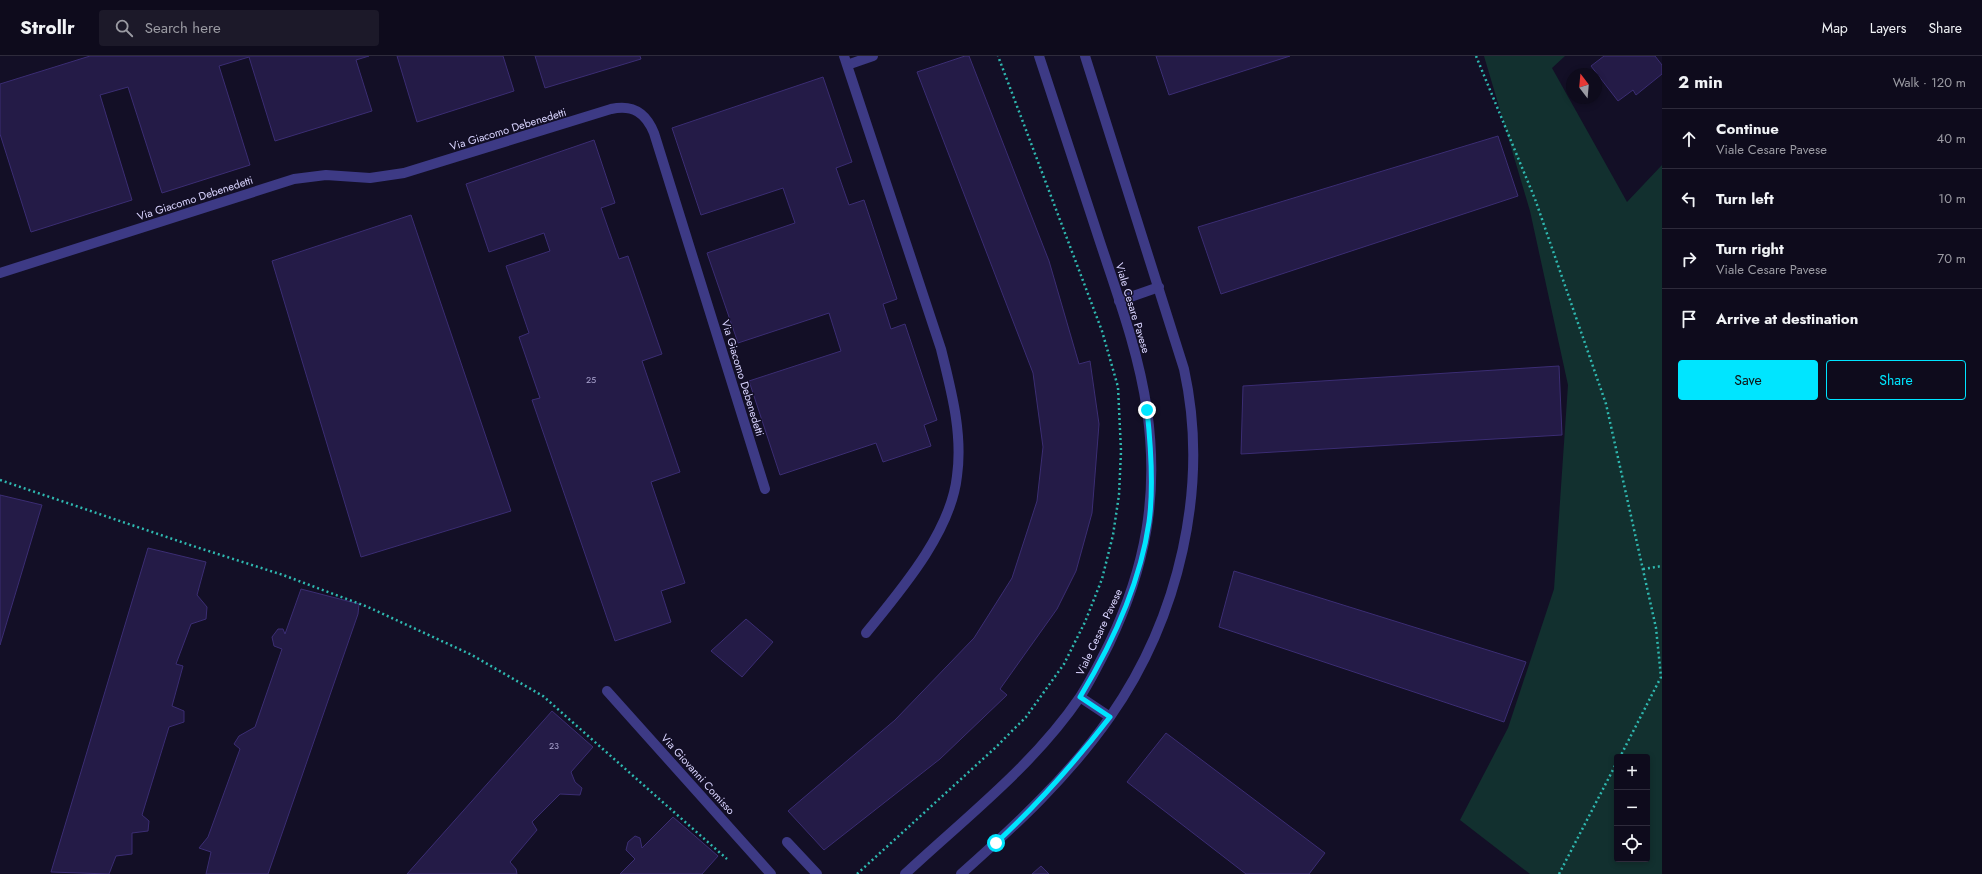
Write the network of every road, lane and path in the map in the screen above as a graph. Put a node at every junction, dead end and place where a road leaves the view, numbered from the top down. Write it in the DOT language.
graph roads {
  1 [pos="873,56"];
  2 [pos="998,56"];
  3 [pos="1039,56"];
  4 [pos="1086,56"];
  5 [pos="1476,56"];
  6 [pos="846,60"];
  7 [pos="0,273"];
  8 [pos="1159,287"];
  9 [pos="1119,301"];
  10 [pos="0,480"];
  11 [pos="765,489"];
  12 [pos="1662,566"];
  13 [pos="1643,569"];
  14 [pos="866,633"];
  15 [pos="1661,677"];
  16 [pos="1662,681"];
  17 [pos="607,691"];
  18 [pos="1080,697"];
  19 [pos="1110,717"];
  20 [pos="1622,754"];
  21 [pos="1614,768"];
  22 [pos="787,842"];
  23 [pos="732,863"];
  24 [pos="771,874"];
  25 [pos="817,874"];
  26 [pos="857,874"];
  27 [pos="905,874"];
  28 [pos="961,874"];
  29 [pos="1559,874"];
  1 -- 6 [label="street"];
  2 -- 26 [label="path"];
  3 -- 9 [label="street, Viale Cesare Pavese"];
  4 -- 8 [label="street"];
  5 -- 13 [label="path"];
  6 -- 14 [label="street"];
  7 -- 11 [label="street, Via Giacomo Debenedetti"];
  8 -- 9 [label="street"];
  8 -- 19 [label="street"];
  9 -- 18 [label="street, Viale Cesare Pavese"];
  10 -- 23 [label="path"];
  12 -- 13 [label="path"];
  13 -- 15 [label="path"];
  15 -- 16 [label="path"];
  15 -- 20 [label="path"];
  17 -- 24 [label="street, Via Giovanni Comisso"];
  18 -- 19 [label="street"];
  18 -- 27 [label="street, Viale Cesare Pavese"];
  19 -- 28 [label="street"];
  21 -- 29 [label="path"];
  22 -- 25 [label="street"];
}
